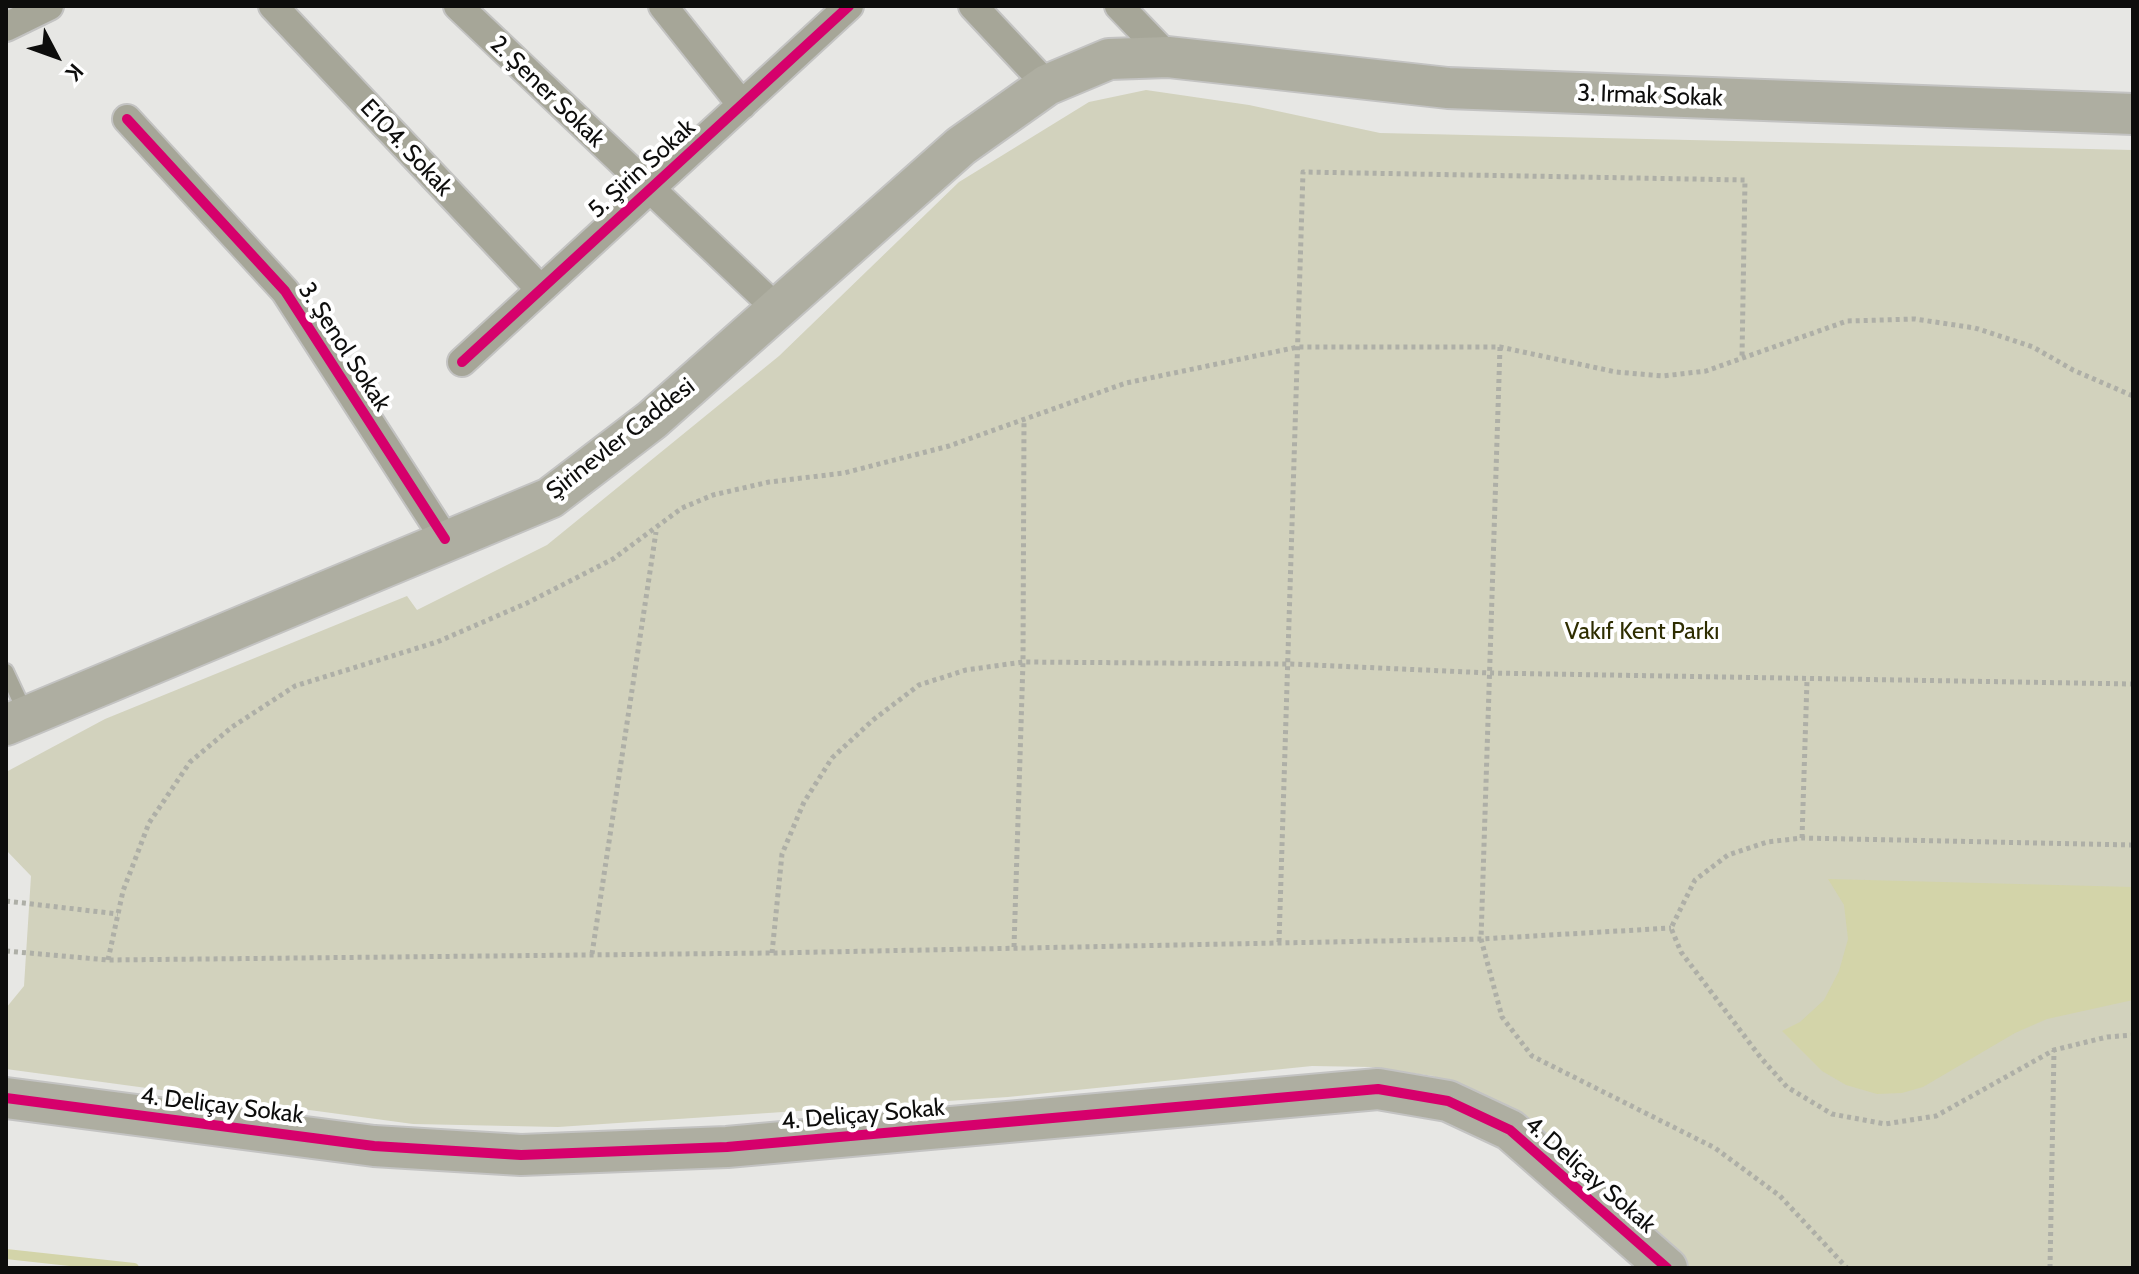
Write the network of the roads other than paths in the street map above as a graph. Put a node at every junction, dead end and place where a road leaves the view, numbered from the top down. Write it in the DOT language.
graph roads {
  1 [pos="49,6"];
  2 [pos="273,6"];
  3 [pos="458,6"];
  4 [pos="663,6"];
  5 [pos="973,6"];
  6 [pos="1119,6"];
  7 [pos="840,9"];
  8 [pos="6,27"];
  9 [pos="1168,57"];
  10 [pos="1047,85"];
  11 [pos="742,105"];
  12 [pos="2133,114"];
  13 [pos="127,119"];
  14 [pos="649,190"];
  15 [pos="540,289"];
  16 [pos="777,309"];
  17 [pos="462,362"];
  18 [pos="445,539"];
  19 [pos="6,671"];
  20 [pos="16,721"];
  21 [pos="6,1098"];
  22 [pos="1667,1268"];
  1 -- 8 [label="street"];
  2 -- 15 [label="street, E104. Sokak"];
  3 -- 14 [label="street, 2. Şener Sokak"];
  4 -- 11 [label="street"];
  5 -- 10 [label="street"];
  6 -- 9 [label="street"];
  7 -- 11 [label="street, 5. Şirin Sokak"];
  9 -- 10 [label="main road, Şirinevler Caddesi"];
  9 -- 12 [label="main road, 3. Irmak Sokak"];
  10 -- 16 [label="main road, Şirinevler Caddesi"];
  11 -- 14 [label="street, 5. Şirin Sokak"];
  13 -- 18 [label="street, 3. Şenol Sokak"];
  14 -- 15 [label="street, 5. Şirin Sokak"];
  14 -- 16 [label="street, 2. Şener Sokak"];
  15 -- 17 [label="street, 5. Şirin Sokak"];
  16 -- 18 [label="main road, Şirinevler Caddesi"];
  18 -- 20 [label="main road, Şirinevler Caddesi"];
  19 -- 20 [label="lane"];
  21 -- 22 [label="main road, 4. Deliçay Sokak"];
}
